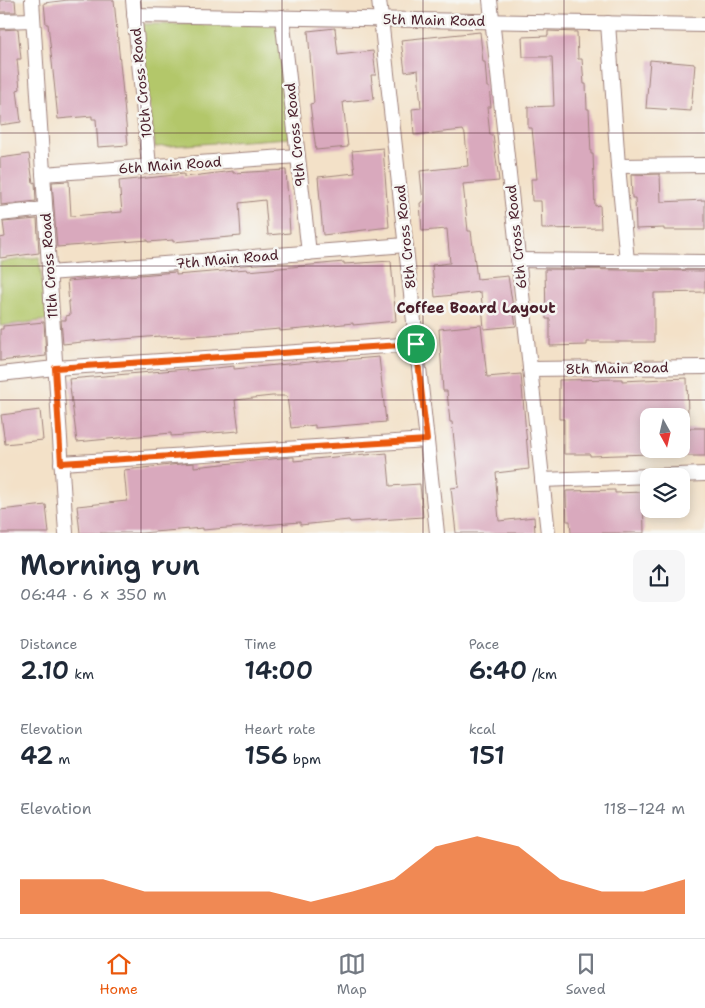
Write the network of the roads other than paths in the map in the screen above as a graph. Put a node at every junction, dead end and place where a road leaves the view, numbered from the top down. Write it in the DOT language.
graph roads {
  1 [pos="32,0"];
  2 [pos="133,0"];
  3 [pos="379,0"];
  4 [pos="490,0"];
  5 [pos="134,15"];
  6 [pos="282,17"];
  7 [pos="381,19"];
  8 [pos="33,20"];
  9 [pos="0,21"];
  10 [pos="492,21"];
  11 [pos="608,23"];
  12 [pos="705,24"];
  13 [pos="298,156"];
  14 [pos="705,165"];
  15 [pos="149,166"];
  16 [pos="618,166"];
  17 [pos="43,174"];
  18 [pos="45,209"];
  19 [pos="0,214"];
  20 [pos="406,245"];
  21 [pos="308,253"];
  22 [pos="518,260"];
  23 [pos="627,261"];
  24 [pos="705,262"];
  25 [pos="49,273"];
  26 [pos="416,344"];
  27 [pos="705,367"];
  28 [pos="55,368"];
  29 [pos="530,369"];
  30 [pos="0,374"];
  31 [pos="427,440"];
  32 [pos="61,463"];
  33 [pos="705,474"];
  34 [pos="542,480"];
  35 [pos="66,533"];
  36 [pos="437,533"];
  37 [pos="548,533"];
  1 -- 8 [label="street, 11th Cross Road"];
  2 -- 5 [label="street, 10th Cross Road"];
  3 -- 7 [label="street, 8th Cross Road"];
  4 -- 10 [label="street, 6th Cross Road"];
  5 -- 6 [label="street, 5th Main Road"];
  5 -- 15 [label="street, 10th Cross Road"];
  6 -- 7 [label="street, 5th Main Road"];
  6 -- 13 [label="street, 9th Cross Road"];
  7 -- 10 [label="street, 5th Main Road"];
  7 -- 20 [label="street, 8th Cross Road"];
  8 -- 9 [label="street"];
  8 -- 17 [label="street, 11th Cross Road"];
  10 -- 11 [label="street, 5th Main Road"];
  10 -- 22 [label="street, 6th Cross Road"];
  11 -- 12 [label="street, 5th Main Road"];
  11 -- 16 [label="street"];
  13 -- 15 [label="street, 6th Main Road"];
  13 -- 21 [label="street, 9th Cross Road"];
  14 -- 16 [label="street"];
  15 -- 17 [label="street, 6th Main Road"];
  16 -- 23 [label="street"];
  17 -- 18 [label="street, 11th Cross Road"];
  18 -- 19 [label="street"];
  18 -- 25 [label="street, 11th Cross Road"];
  20 -- 21 [label="street, 7th Main Road"];
  20 -- 26 [label="street, 8th Cross Road"];
  21 -- 25 [label="street, 7th Main Road"];
  22 -- 23 [label="street"];
  22 -- 29 [label="street, 6th Cross Road"];
  23 -- 24 [label="street"];
  25 -- 28 [label="street, 11th Cross Road"];
  26 -- 28 [label="street"];
  26 -- 31 [label="street, 8th Cross Road"];
  27 -- 29 [label="street, 8th Main Road"];
  28 -- 30 [label="street"];
  28 -- 32 [label="street, 11th Cross Road"];
  29 -- 34 [label="street, 6th Cross Road"];
  31 -- 32 [label="street"];
  31 -- 36 [label="street, 8th Cross Road"];
  32 -- 35 [label="street, 11th Cross Road"];
  33 -- 34 [label="street"];
  34 -- 37 [label="street, 6th Cross Road"];
}
